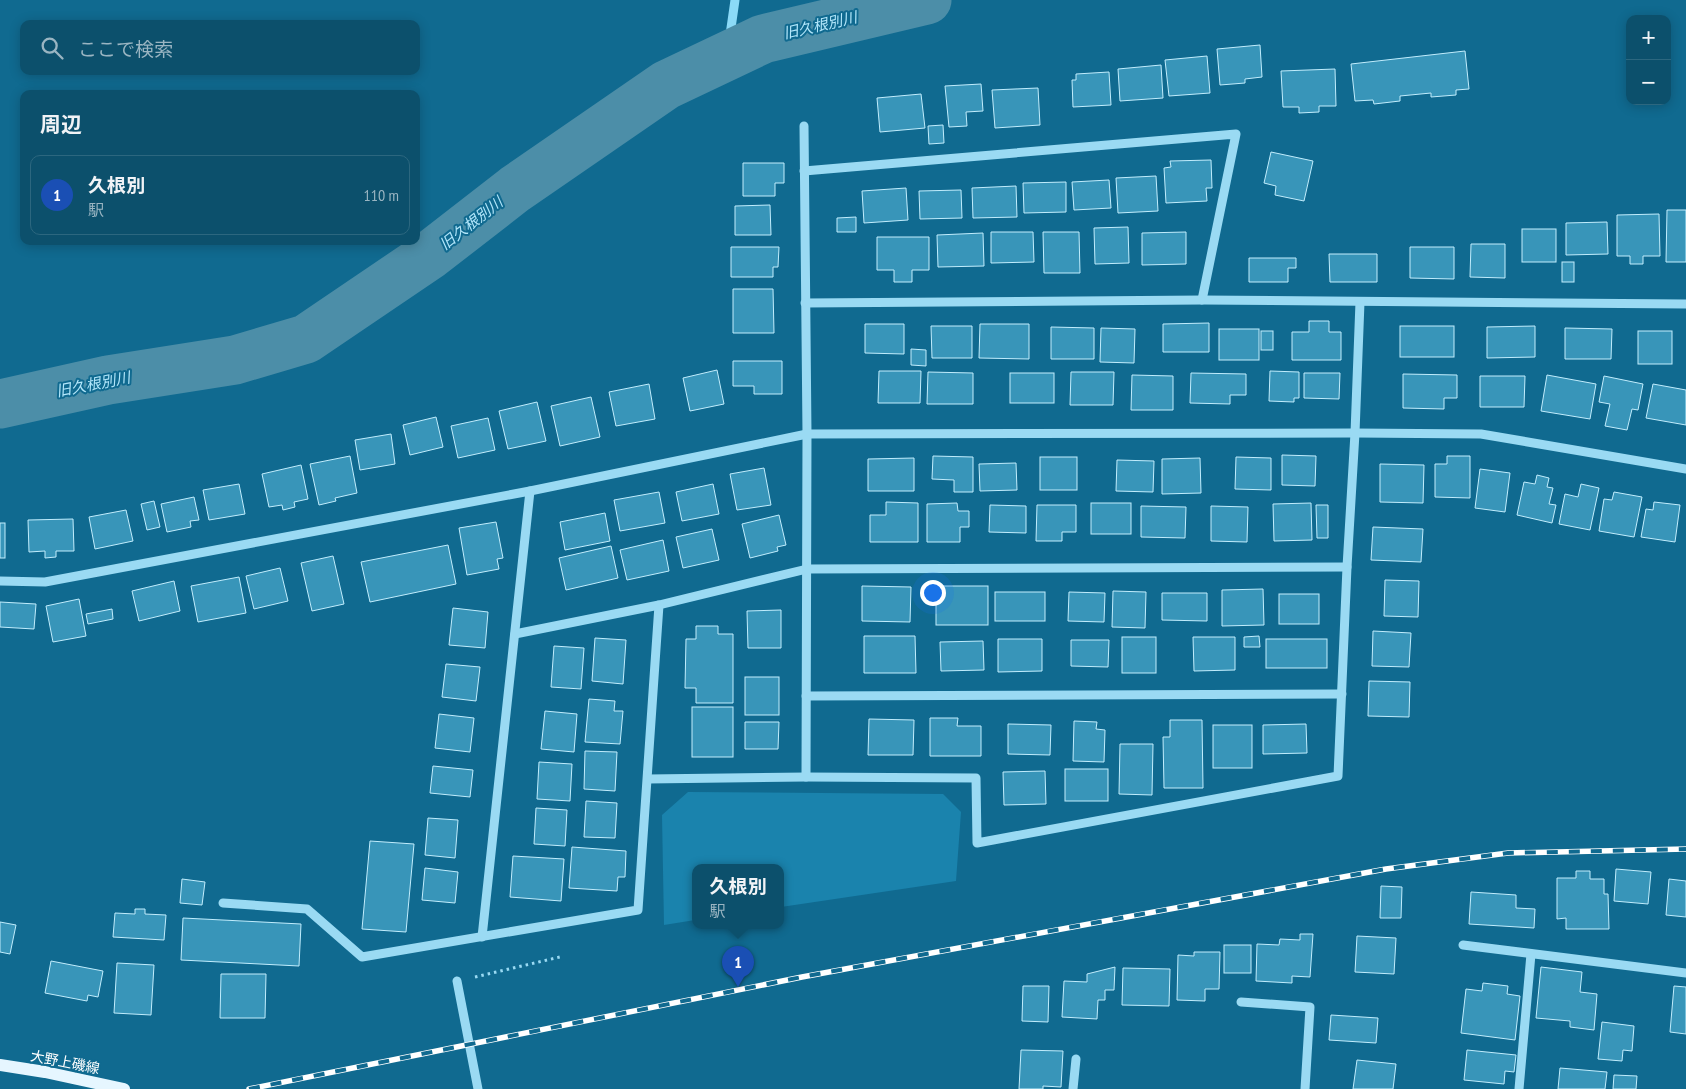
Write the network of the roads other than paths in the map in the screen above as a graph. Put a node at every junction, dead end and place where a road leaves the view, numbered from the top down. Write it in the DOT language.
graph roads {
  1 [pos="804,126"];
  2 [pos="804,171"];
  3 [pos="1202,300"];
  4 [pos="1360,302"];
  5 [pos="806,303"];
  6 [pos="1686,304"];
  7 [pos="1355,433"];
  8 [pos="807,434"];
  9 [pos="1686,469"];
  10 [pos="530,491"];
  11 [pos="1347,567"];
  12 [pos="807,569"];
  13 [pos="0,581"];
  14 [pos="659,605"];
  15 [pos="515,634"];
  16 [pos="1342,694"];
  17 [pos="806,696"];
  18 [pos="806,777"];
  19 [pos="648,779"];
  20 [pos="222,903"];
  21 [pos="482,937"];
  22 [pos="1462,945"];
  23 [pos="1531,954"];
  24 [pos="1686,973"];
  25 [pos="457,981"];
  26 [pos="1241,1002"];
  27 [pos="1076,1059"];
  28 [pos="0,1065"];
  29 [pos="124,1089"];
  30 [pos="478,1089"];
  31 [pos="1073,1089"];
  32 [pos="1305,1089"];
  33 [pos="1519,1089"];
  1 -- 2 [label="street"];
  2 -- 3 [label="street"];
  2 -- 5 [label="street"];
  3 -- 4 [label="street"];
  3 -- 5 [label="street"];
  4 -- 6 [label="street"];
  4 -- 7 [label="street"];
  5 -- 8 [label="street"];
  7 -- 8 [label="street"];
  7 -- 9 [label="street"];
  7 -- 11 [label="street"];
  8 -- 10 [label="street"];
  8 -- 12 [label="street"];
  10 -- 13 [label="street"];
  10 -- 15 [label="street"];
  11 -- 12 [label="street"];
  11 -- 16 [label="street"];
  12 -- 14 [label="street"];
  12 -- 17 [label="street"];
  14 -- 15 [label="street"];
  14 -- 19 [label="street"];
  15 -- 21 [label="street"];
  16 -- 17 [label="street"];
  16 -- 18 [label="street"];
  17 -- 18 [label="street"];
  18 -- 19 [label="street"];
  19 -- 21 [label="street"];
  20 -- 21 [label="street"];
  22 -- 23 [label="street"];
  23 -- 24 [label="street"];
  23 -- 33 [label="street"];
  25 -- 30 [label="street"];
  26 -- 32 [label="street"];
  27 -- 31 [label="street"];
  28 -- 29 [label="main road, 大野上磯線"];
}
